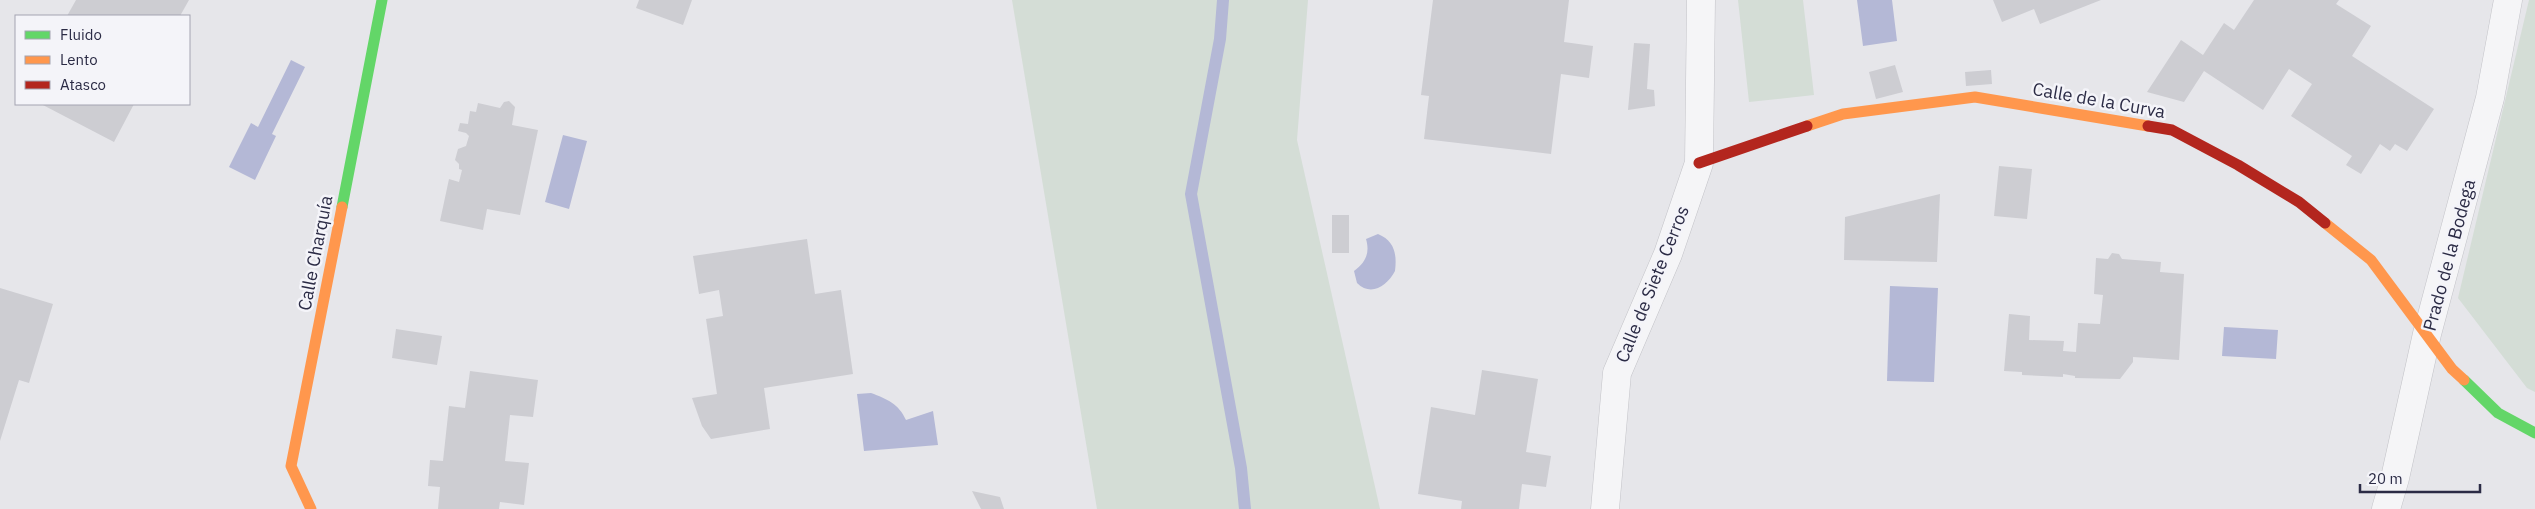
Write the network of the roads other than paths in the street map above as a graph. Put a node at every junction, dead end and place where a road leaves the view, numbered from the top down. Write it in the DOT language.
graph roads {
  1 [pos="382,0"];
  2 [pos="1701,0"];
  3 [pos="2508,0"];
  4 [pos="1699,163"];
  5 [pos="2427,334"];
  6 [pos="2535,433"];
  7 [pos="311,509"];
  8 [pos="1605,509"];
  9 [pos="2386,509"];
  1 -- 7 [label="street, Calle Charquía"];
  2 -- 4 [label="street, Calle de Siete Cerros"];
  3 -- 5 [label="street, Prado de la Bodega"];
  4 -- 5 [label="street, Calle de la Curva"];
  4 -- 8 [label="street, Calle de Siete Cerros"];
  5 -- 6 [label="street, Calle de la Curva"];
  5 -- 9 [label="street, Prado de la Bodega"];
}
